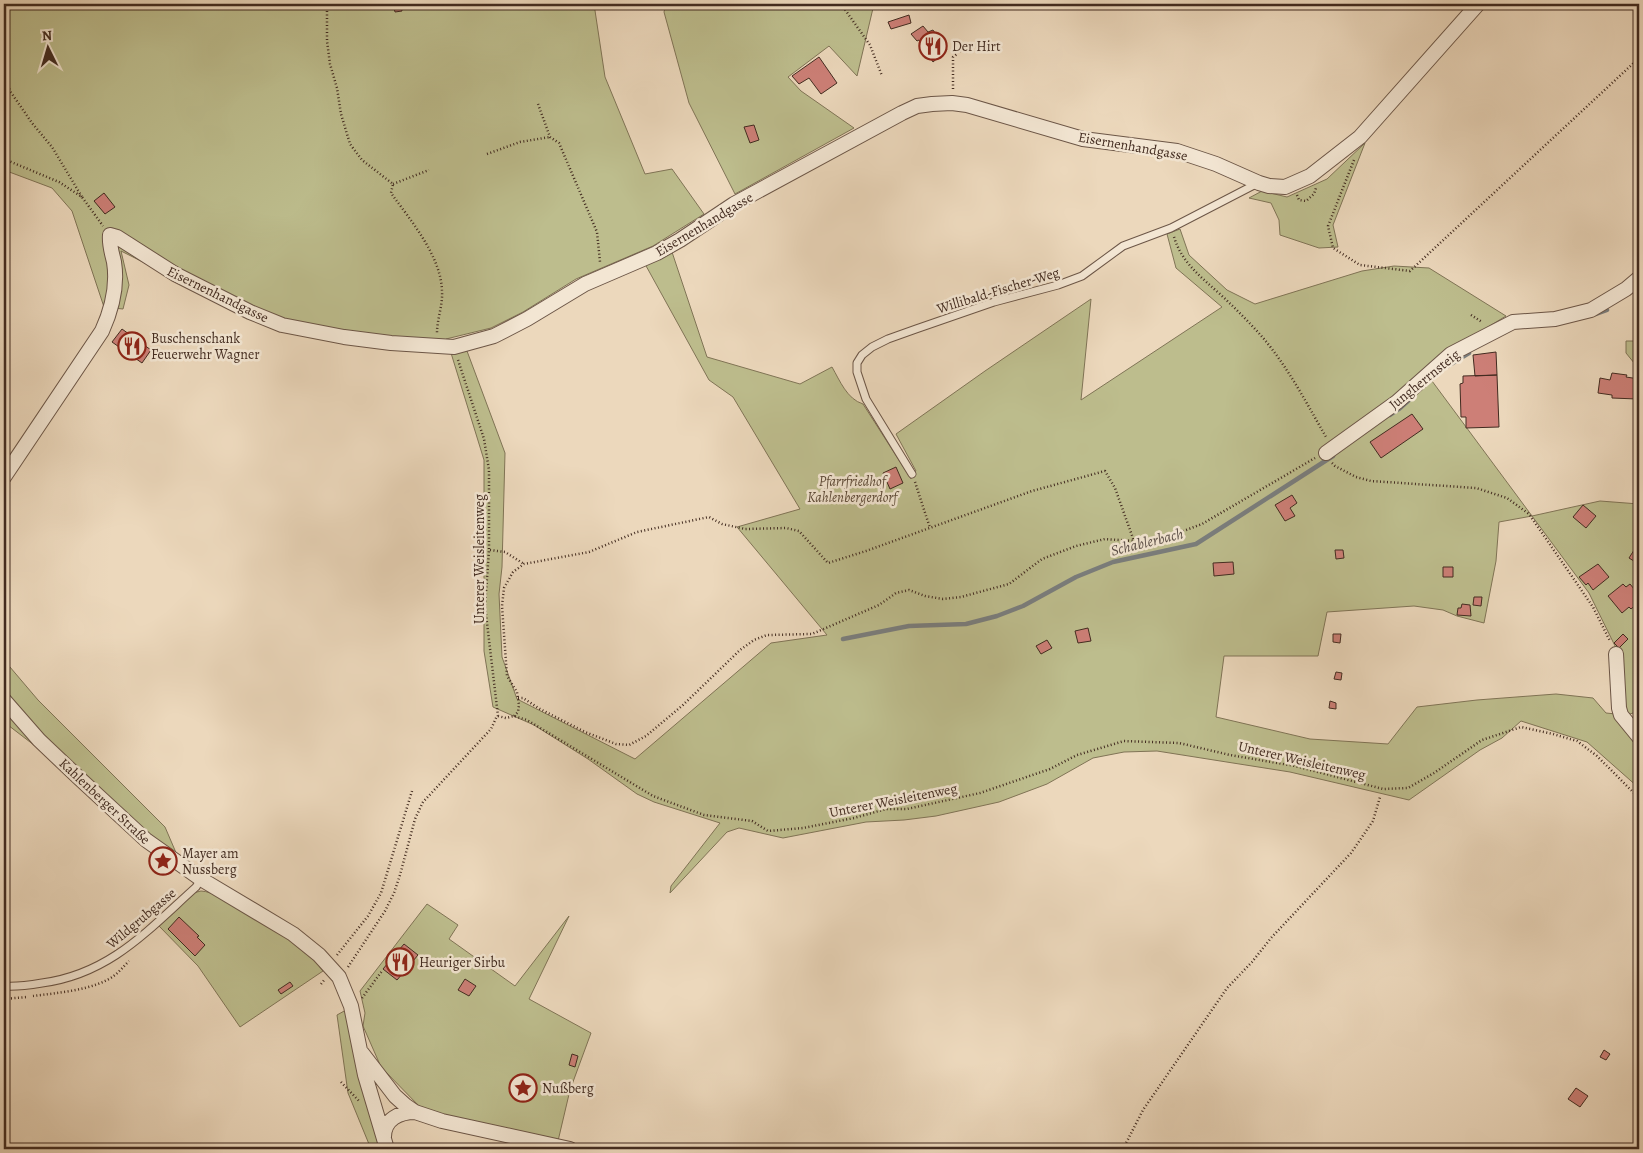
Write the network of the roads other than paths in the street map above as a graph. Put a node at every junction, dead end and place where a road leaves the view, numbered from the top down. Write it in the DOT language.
graph roads {
  1 [pos="1478,4"];
  2 [pos="1259,183"];
  3 [pos="1639,278"];
  4 [pos="1326,453"];
  5 [pos="912,474"];
  6 [pos="4,477"];
  7 [pos="1616,654"];
  8 [pos="4,700"];
  9 [pos="1639,737"];
  10 [pos="201,879"];
  11 [pos="4,986"];
  12 [pos="360,1049"];
  13 [pos="416,1112"];
  14 [pos="386,1143"];
  15 [pos="570,1149"];
  1 -- 2 [label="street, Eisernenhandgasse"];
  2 -- 5 [label="lane, Willibald-Fischer-Weg"];
  2 -- 6 [label="street, Eisernenhandgasse"];
  3 -- 4 [label="street, Jungherrnsteig"];
  7 -- 9 [label="street"];
  8 -- 10 [label="street, Kahlenberger Straße"];
  10 -- 11 [label="lane, Wildgrubgasse"];
  10 -- 12 [label="street, Kahlenberger Straße"];
  12 -- 13 [label="street"];
  12 -- 14 [label="street, Kahlenberger Straße"];
  13 -- 14 [label="street"];
  13 -- 15 [label="street"];
}
